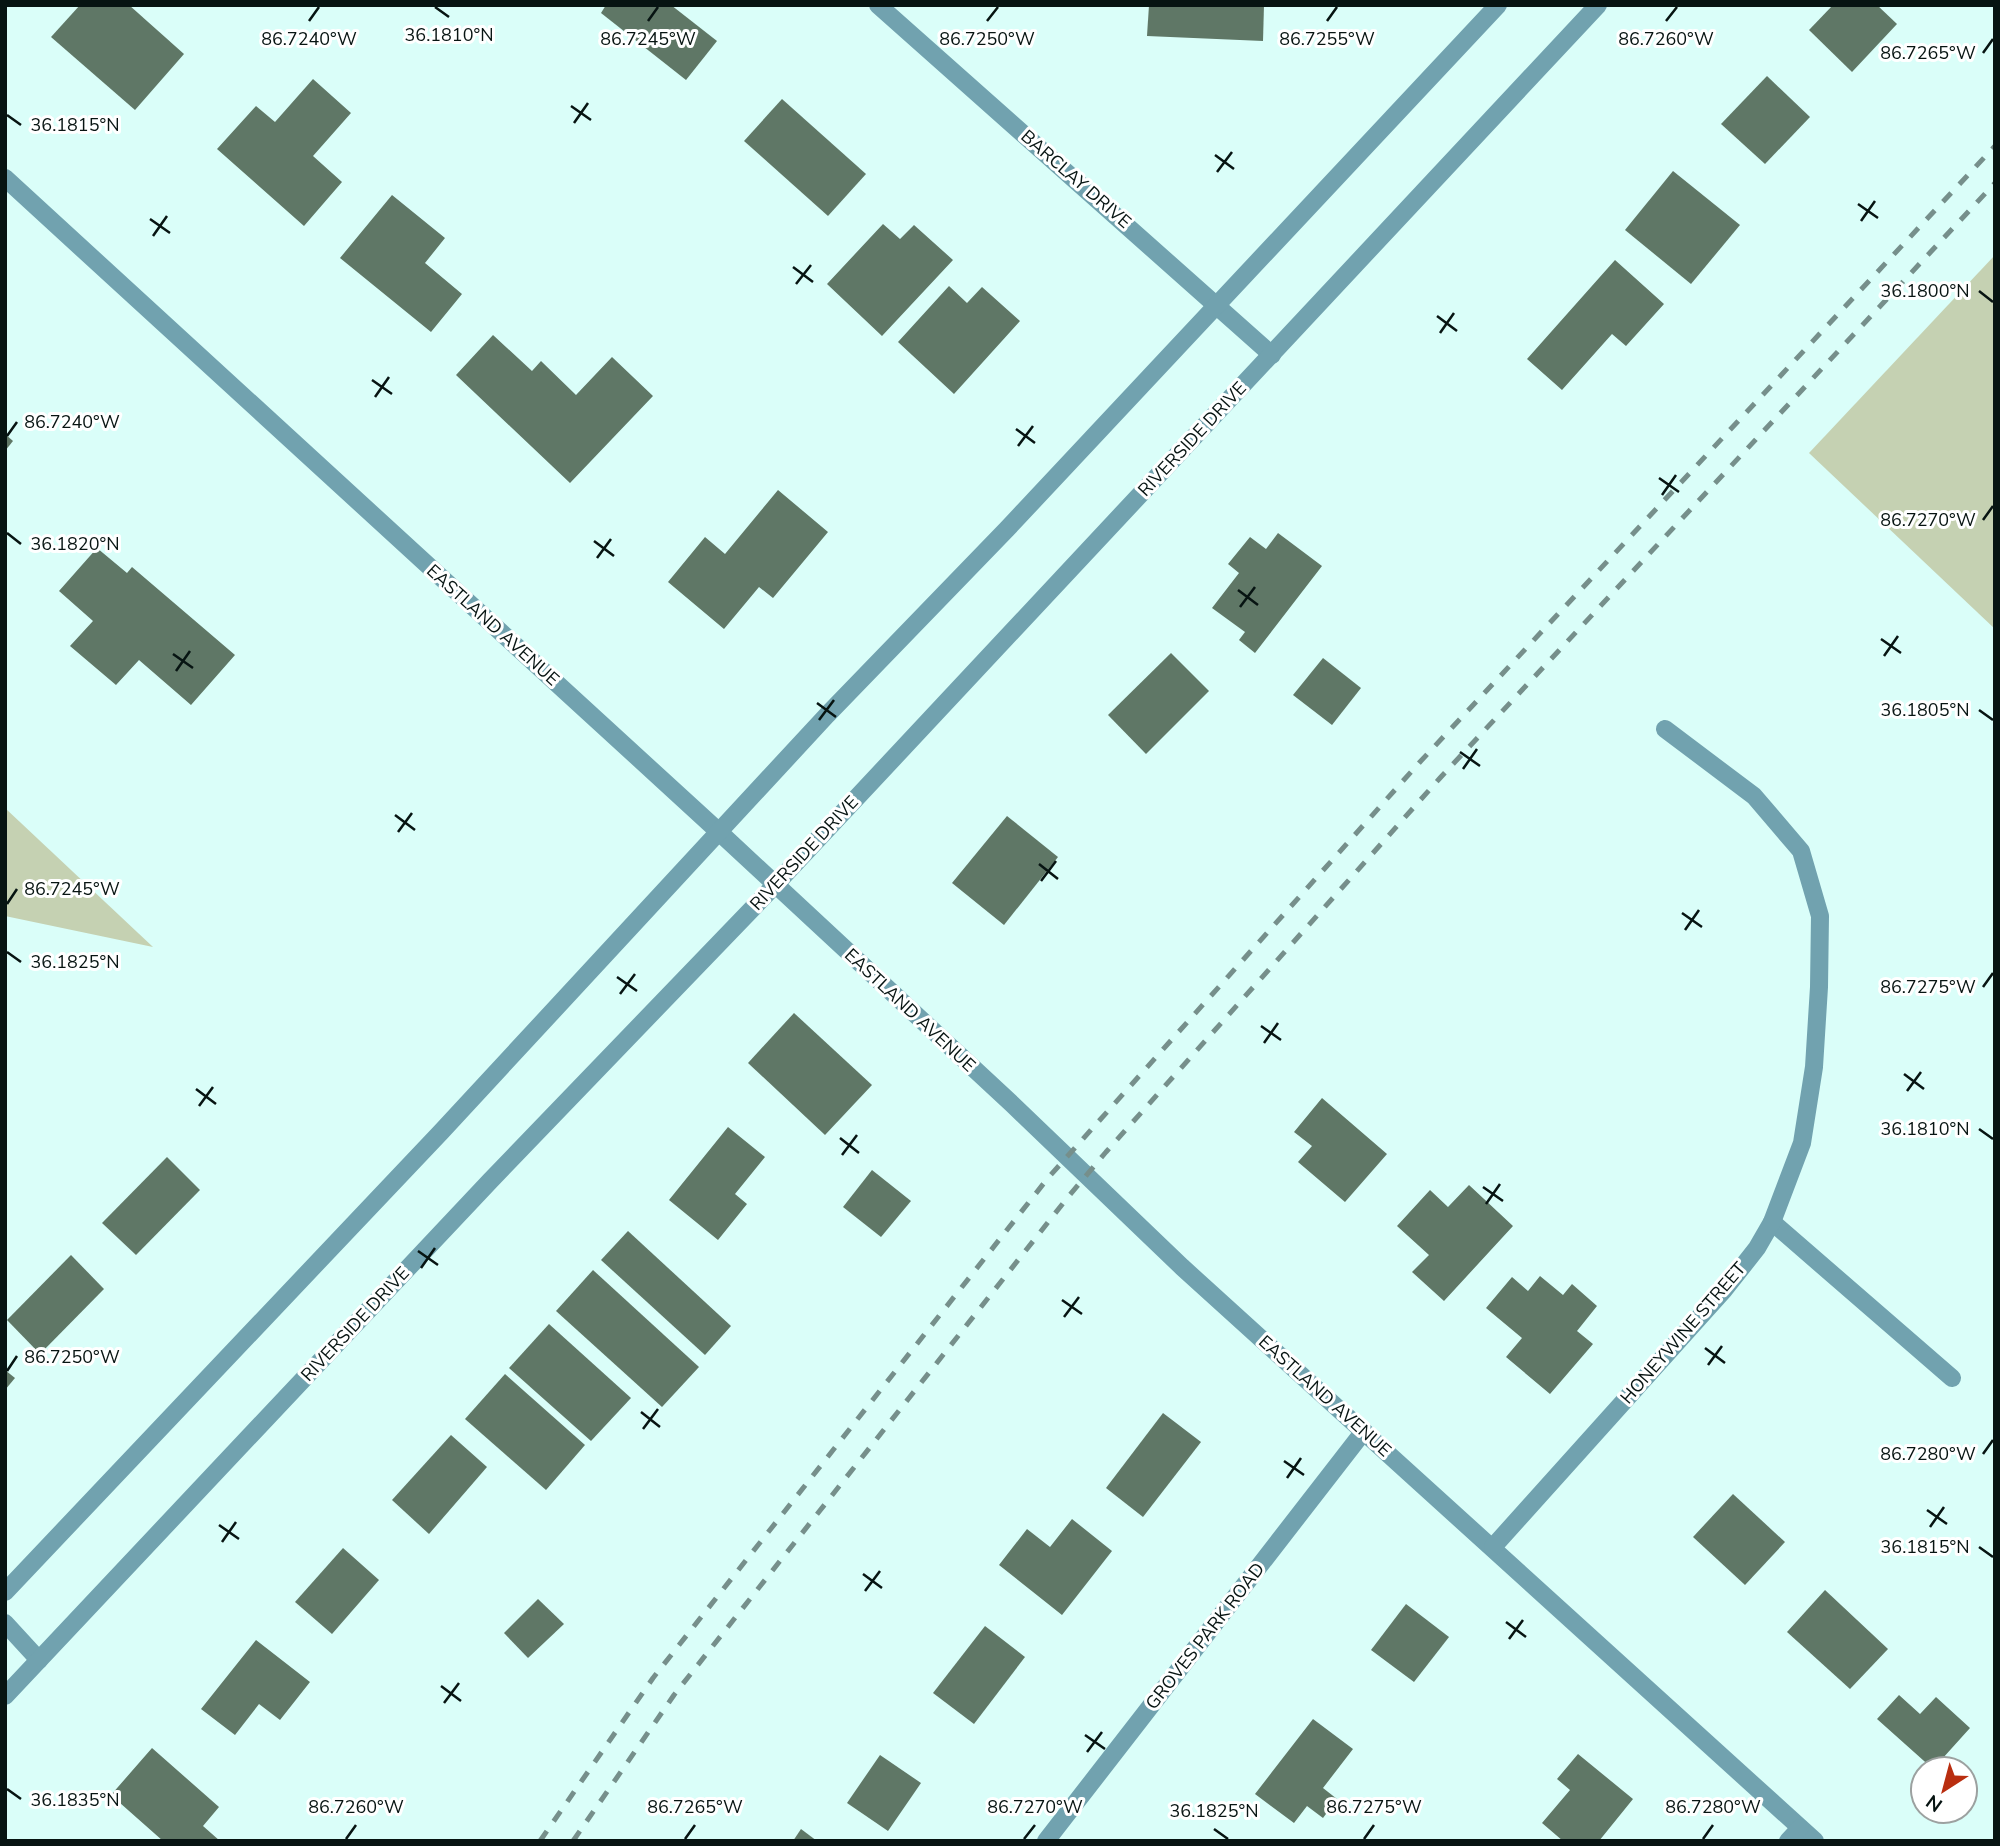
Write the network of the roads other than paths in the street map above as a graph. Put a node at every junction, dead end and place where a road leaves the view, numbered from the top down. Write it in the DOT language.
graph roads {
  1 [pos="878,5"];
  2 [pos="1498,5"];
  3 [pos="1598,5"];
  4 [pos="5,178"];
  5 [pos="1217,304"];
  6 [pos="1272,355"];
  7 [pos="1665,729"];
  8 [pos="718,831"];
  9 [pos="775,885"];
  10 [pos="1772,1222"];
  11 [pos="1952,1378"];
  12 [pos="1364,1431"];
  13 [pos="1493,1547"];
  14 [pos="5,1592"];
  15 [pos="5,1623"];
  16 [pos="39,1660"];
  17 [pos="5,1696"];
  18 [pos="1794,1834"];
  19 [pos="1046,1841"];
  20 [pos="1815,1841"];
  1 -- 5 [label="street, BARCLAY DRIVE"];
  2 -- 5 [label="street"];
  3 -- 6 [label="street, RIVERSIDE DRIVE"];
  4 -- 8 [label="street, EASTLAND AVENUE"];
  5 -- 6 [label="street, BARCLAY DRIVE"];
  5 -- 8 [label="street"];
  6 -- 9 [label="street, RIVERSIDE DRIVE"];
  7 -- 10 [label="street, HONEYWINE STREET"];
  8 -- 9 [label="street, EASTLAND AVENUE"];
  8 -- 14 [label="street"];
  9 -- 12 [label="street, EASTLAND AVENUE"];
  9 -- 16 [label="street, RIVERSIDE DRIVE"];
  10 -- 11 [label="street"];
  10 -- 13 [label="street, HONEYWINE STREET"];
  12 -- 13 [label="street, EASTLAND AVENUE"];
  12 -- 19 [label="street, GROVES PARK ROAD"];
  13 -- 18 [label="street, EASTLAND AVENUE"];
  15 -- 16 [label="street"];
  16 -- 17 [label="street, RIVERSIDE DRIVE"];
  18 -- 20 [label="street, EASTLAND AVENUE"];
}
